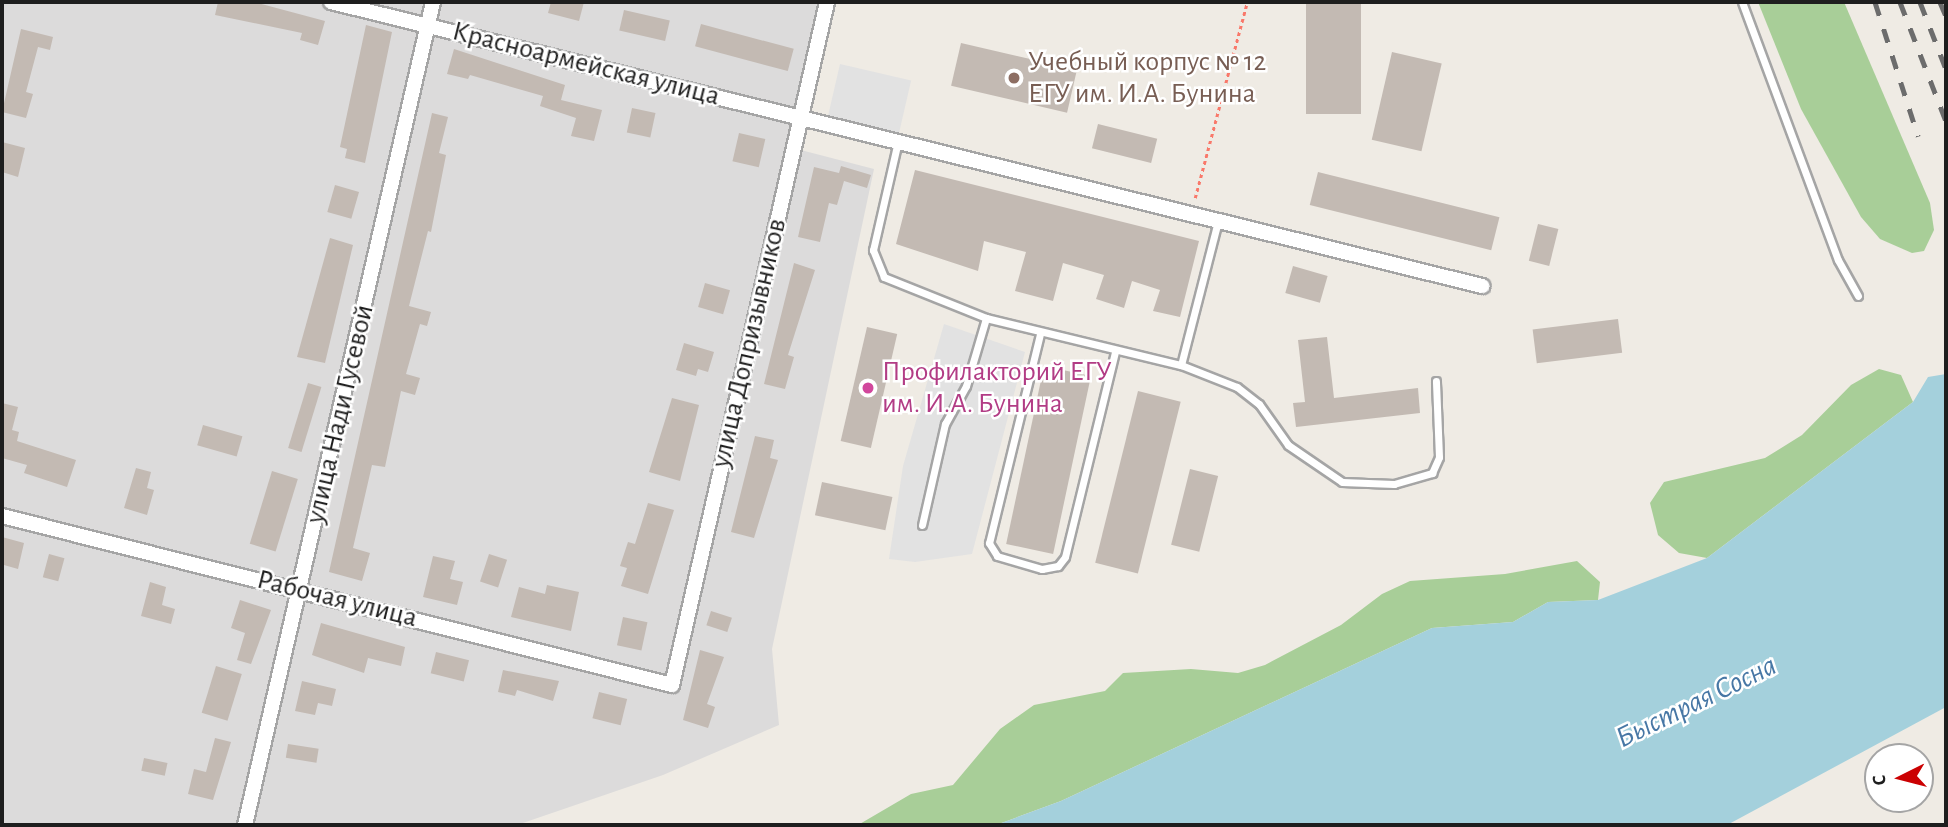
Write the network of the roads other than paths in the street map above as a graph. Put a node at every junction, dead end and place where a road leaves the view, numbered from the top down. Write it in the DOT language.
graph roads {
  1 [pos="331,2"];
  2 [pos="433,2"];
  3 [pos="827,2"];
  4 [pos="1742,2"];
  5 [pos="428,25"];
  6 [pos="800,116"];
  7 [pos="898,141"];
  8 [pos="1218,220"];
  9 [pos="1482,286"];
  10 [pos="1858,296"];
  11 [pos="985,318"];
  12 [pos="1040,334"];
  13 [pos="1115,352"];
  14 [pos="1181,365"];
  15 [pos="1436,381"];
  16 [pos="2,516"];
  17 [pos="922,525"];
  18 [pos="300,589"];
  19 [pos="672,685"];
  20 [pos="245,825"];
  1 -- 5 [label="street, Красноармейская улица"];
  2 -- 5 [label="street, улица Нади Гусевой"];
  3 -- 6 [label="street, улица Допризывников"];
  4 -- 10 [label="lane"];
  5 -- 6 [label="street, Красноармейская улица"];
  5 -- 18 [label="street, улица Нади Гусевой"];
  6 -- 7 [label="street, Красноармейская улица"];
  6 -- 19 [label="street, улица Допризывников"];
  7 -- 8 [label="street, Красноармейская улица"];
  7 -- 11 [label="lane"];
  8 -- 9 [label="street, Красноармейская улица"];
  8 -- 14 [label="lane"];
  11 -- 12 [label="lane"];
  11 -- 17 [label="lane"];
  12 -- 13 [label="lane"];
  12 -- 13 [label="lane"];
  13 -- 14 [label="lane"];
  14 -- 15 [label="lane"];
  16 -- 18 [label="street, Рабочая улица"];
  18 -- 19 [label="street, Рабочая улица"];
  18 -- 20 [label="street, улица Нади Гусевой"];
}
